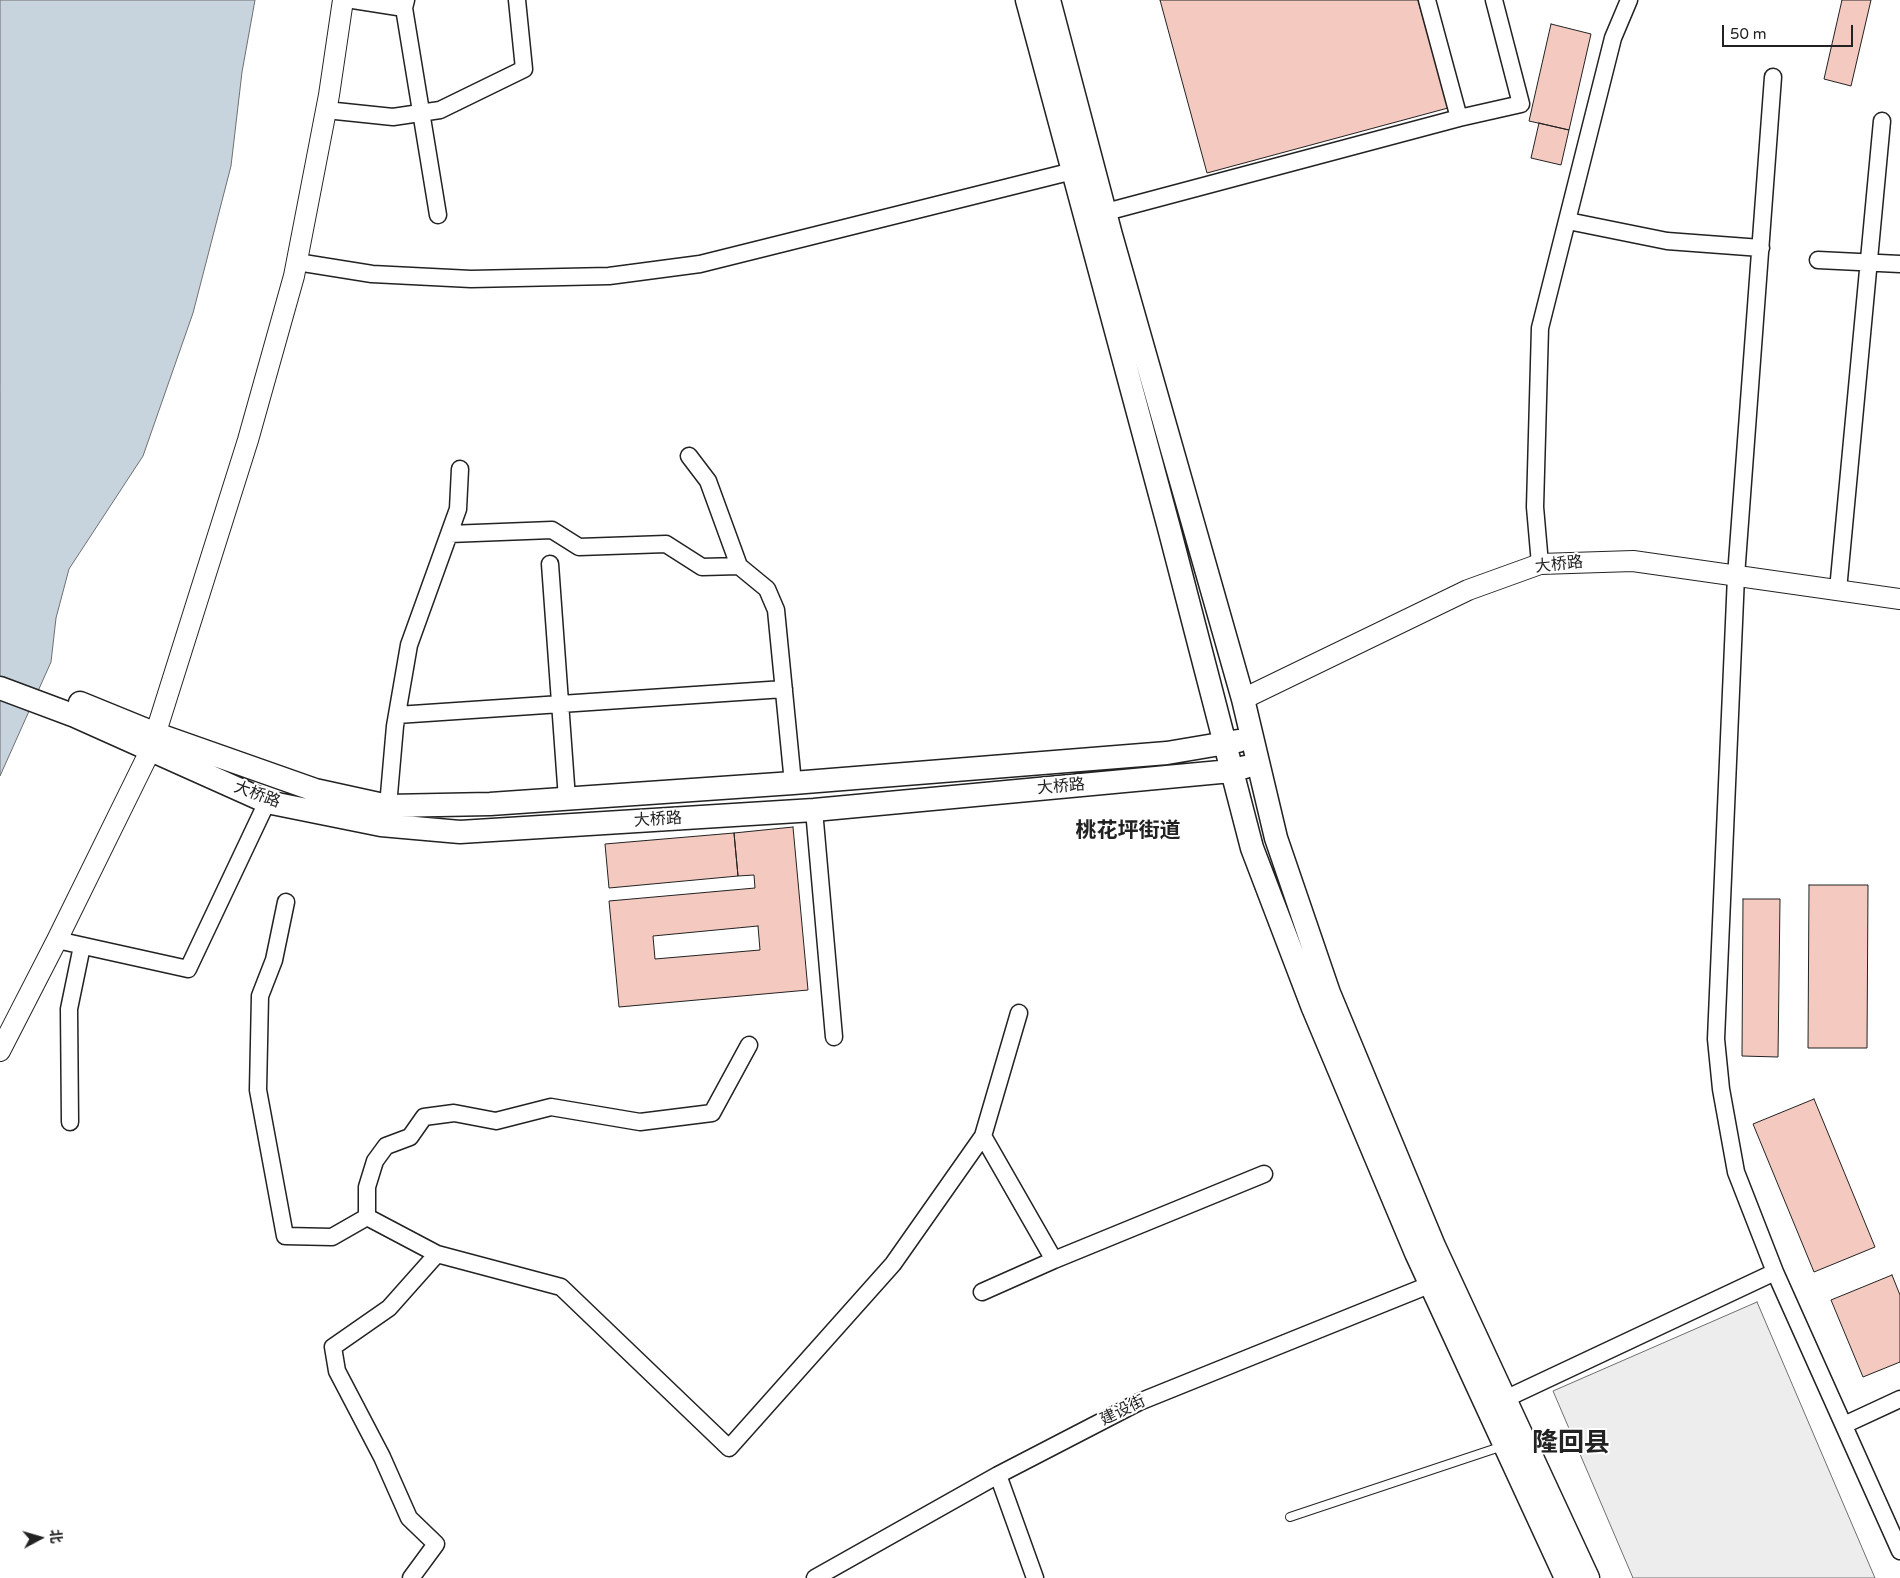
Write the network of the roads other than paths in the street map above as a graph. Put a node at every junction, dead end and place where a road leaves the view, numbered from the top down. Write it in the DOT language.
graph roads {
  1 [pos="343,0"];
  2 [pos="353,0"];
  3 [pos="517,0"];
  4 [pos="1027,0"];
  5 [pos="1049,0"];
  6 [pos="1427,0"];
  7 [pos="1494,0"];
  8 [pos="1629,0"];
  9 [pos="405,4"];
  10 [pos="1773,76"];
  11 [pos="326,110"];
  12 [pos="420,113"];
  13 [pos="1459,118"];
  14 [pos="1882,121"];
  15 [pos="1082,168"];
  16 [pos="1106,212"];
  17 [pos="438,215"];
  18 [pos="1568,221"];
  19 [pos="1761,248"];
  20 [pos="1818,260"];
  21 [pos="297,262"];
  22 [pos="1869,263"];
  23 [pos="1900,264"];
  24 [pos="688,456"];
  25 [pos="460,469"];
  26 [pos="449,534"];
  27 [pos="550,564"];
  28 [pos="1540,564"];
  29 [pos="740,566"];
  30 [pos="1736,576"];
  31 [pos="1838,590"];
  32 [pos="1900,599"];
  33 [pos="0,672"];
  34 [pos="0,688"];
  35 [pos="784,689"];
  36 [pos="1244,699"];
  37 [pos="560,703"];
  38 [pos="77,709"];
  39 [pos="396,715"];
  40 [pos="1253,737"];
  41 [pos="153,743"];
  42 [pos="1224,744"];
  43 [pos="1259,763"];
  44 [pos="1231,771"];
  45 [pos="793,783"];
  46 [pos="567,799"];
  47 [pos="267,802"];
  48 [pos="388,806"];
  49 [pos="814,810"];
  50 [pos="286,902"];
  51 [pos="57,940"];
  52 [pos="82,946"];
  53 [pos="1019,1013"];
  54 [pos="834,1037"];
  55 [pos="749,1045"];
  56 [pos="0,1051"];
  57 [pos="70,1122"];
  58 [pos="983,1136"];
  59 [pos="1264,1174"];
  60 [pos="367,1217"];
  61 [pos="437,1254"];
  62 [pos="1054,1260"];
  63 [pos="1775,1272"];
  64 [pos="1440,1280"];
  65 [pos="982,1292"];
  66 [pos="1505,1399"];
  67 [pos="1900,1399"];
  68 [pos="1844,1425"];
  69 [pos="1505,1445"];
  70 [pos="998,1475"];
  71 [pos="1290,1517"];
  72 [pos="1900,1551"];
  73 [pos="411,1578"];
  74 [pos="814,1578"];
  75 [pos="1035,1578"];
  76 [pos="1566,1578"];
  77 [pos="1588,1578"];
  1 -- 11 [label="street"];
  2 -- 9 [label="street"];
  3 -- 12 [label="street"];
  4 -- 15 [label="main road"];
  5 -- 15 [label="main road"];
  6 -- 13 [label="street"];
  7 -- 13 [label="street"];
  8 -- 18 [label="street"];
  9 -- 12 [label="street"];
  10 -- 19 [label="street"];
  11 -- 12 [label="street"];
  11 -- 21 [label="street"];
  12 -- 17 [label="street"];
  13 -- 16 [label="street"];
  14 -- 22 [label="street"];
  15 -- 16 [label="main road"];
  15 -- 21 [label="street"];
  15 -- 42 [label="main road"];
  16 -- 36 [label="main road"];
  18 -- 19 [label="street"];
  18 -- 28 [label="street"];
  19 -- 30 [label="street"];
  20 -- 22 [label="street"];
  21 -- 41 [label="street"];
  22 -- 23 [label="street"];
  22 -- 31 [label="street"];
  24 -- 29 [label="street"];
  25 -- 26 [label="street"];
  26 -- 29 [label="street"];
  26 -- 39 [label="street"];
  27 -- 37 [label="street"];
  28 -- 30 [label="street, 大桥路"];
  28 -- 36 [label="street, 大桥路"];
  29 -- 35 [label="street"];
  30 -- 31 [label="street, 大桥路"];
  30 -- 63 [label="street"];
  31 -- 32 [label="street, 大桥路"];
  33 -- 38 [label="main road"];
  34 -- 38 [label="main road"];
  35 -- 37 [label="street"];
  35 -- 45 [label="street"];
  36 -- 40 [label="main road"];
  37 -- 39 [label="street"];
  37 -- 46 [label="street"];
  38 -- 41 [label="main road, 大桥路"];
  39 -- 48 [label="street"];
  40 -- 42 [label="main road"];
  40 -- 43 [label="main road"];
  41 -- 47 [label="main road, 大桥路"];
  41 -- 48 [label="main road"];
  41 -- 51 [label="street"];
  42 -- 44 [label="main road"];
  42 -- 45 [label="main road"];
  43 -- 44 [label="main road, 大桥路"];
  43 -- 64 [label="main road"];
  44 -- 49 [label="main road, 大桥路"];
  44 -- 64 [label="main road"];
  45 -- 46 [label="main road"];
  46 -- 48 [label="main road"];
  47 -- 49 [label="main road, 大桥路"];
  47 -- 52 [label="street"];
  49 -- 54 [label="street"];
  50 -- 60 [label="street"];
  51 -- 52 [label="street"];
  51 -- 56 [label="street"];
  52 -- 57 [label="street"];
  53 -- 58 [label="street"];
  55 -- 60 [label="street"];
  58 -- 61 [label="street"];
  58 -- 62 [label="street"];
  59 -- 62 [label="street"];
  60 -- 61 [label="street"];
  61 -- 73 [label="street"];
  62 -- 65 [label="street"];
  63 -- 66 [label="street"];
  63 -- 68 [label="street"];
  64 -- 66 [label="main road"];
  64 -- 69 [label="main road"];
  64 -- 70 [label="street, 建设街"];
  66 -- 77 [label="main road"];
  67 -- 68 [label="street"];
  68 -- 72 [label="street"];
  69 -- 71 [label="lane"];
  69 -- 76 [label="main road"];
  70 -- 74 [label="street, 建设街"];
  70 -- 75 [label="street"];
}
